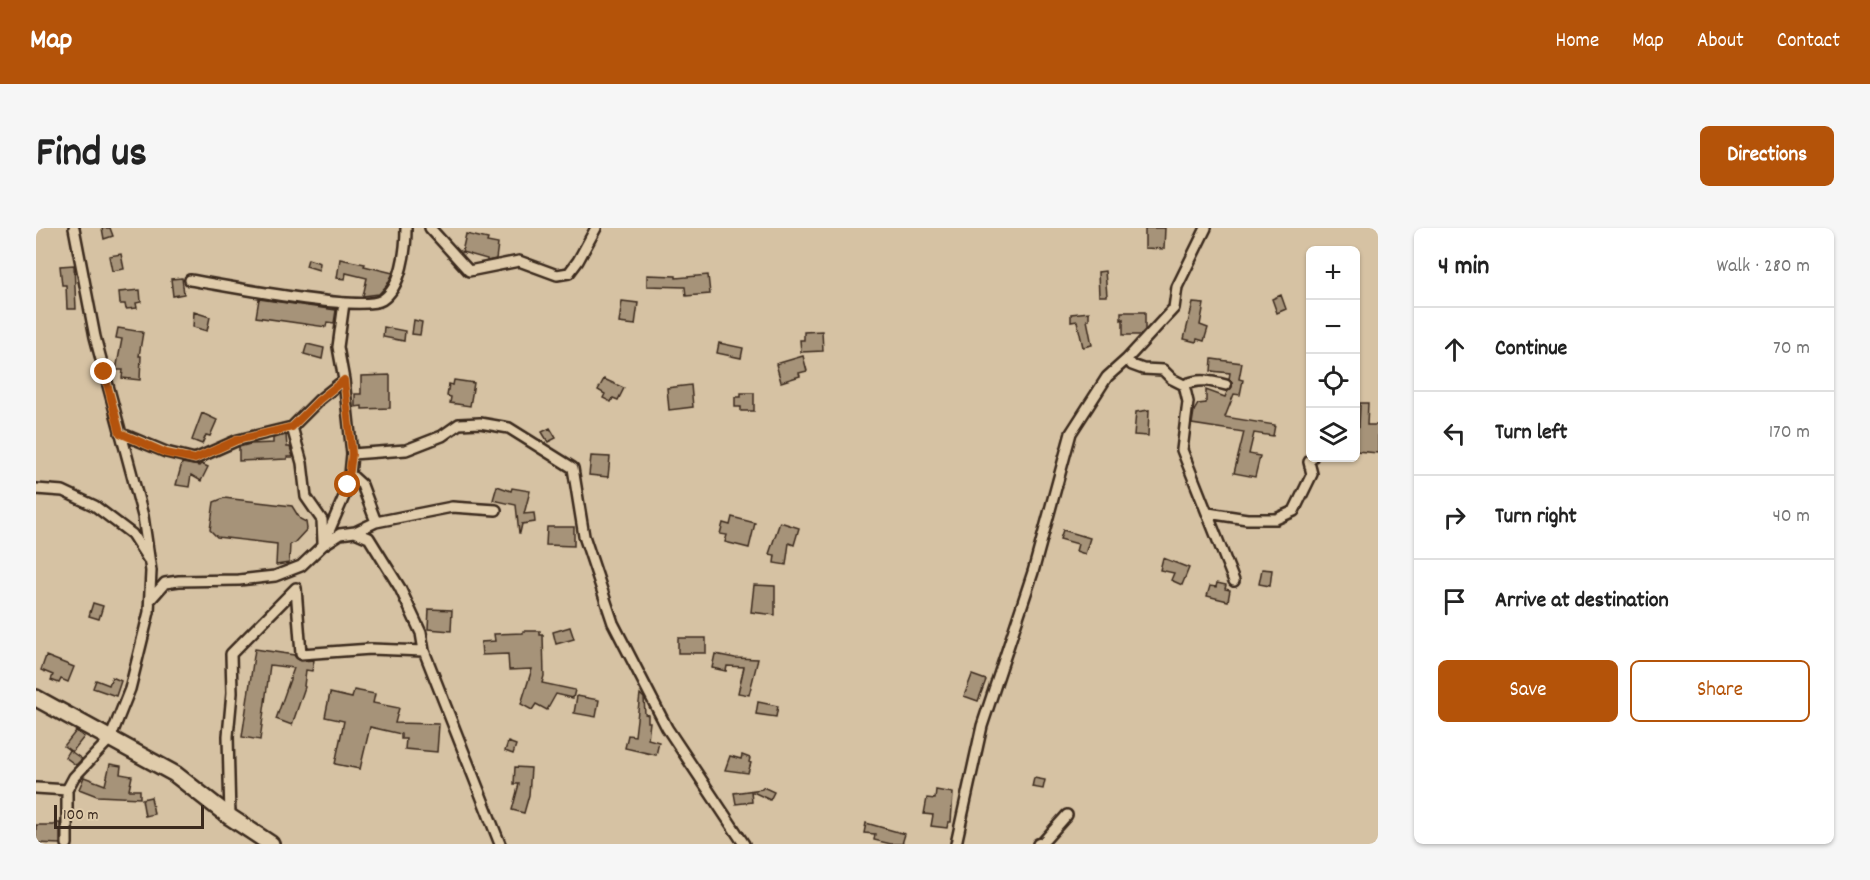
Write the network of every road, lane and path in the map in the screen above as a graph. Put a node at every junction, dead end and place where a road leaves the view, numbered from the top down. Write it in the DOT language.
graph roads {
  1 [pos="74,228"];
  2 [pos="406,228"];
  3 [pos="430,228"];
  4 [pos="596,228"];
  5 [pos="1206,228"];
  6 [pos="190,280"];
  7 [pos="344,303"];
  8 [pos="1127,359"];
  9 [pos="344,380"];
  10 [pos="1184,385"];
  11 [pos="1226,385"];
  12 [pos="292,427"];
  13 [pos="120,433"];
  14 [pos="352,454"];
  15 [pos="1309,462"];
  16 [pos="350,474"];
  17 [pos="36,489"];
  18 [pos="496,510"];
  19 [pos="1208,513"];
  20 [pos="376,522"];
  21 [pos="355,532"];
  22 [pos="323,544"];
  23 [pos="150,561"];
  24 [pos="301,566"];
  25 [pos="1234,582"];
  26 [pos="296,588"];
  27 [pos="150,601"];
  28 [pos="424,651"];
  29 [pos="36,698"];
  30 [pos="110,739"];
  31 [pos="36,788"];
  32 [pos="67,790"];
  33 [pos="1067,815"];
  34 [pos="230,817"];
  35 [pos="67,844"];
  36 [pos="272,844"];
  37 [pos="500,844"];
  38 [pos="744,844"];
  39 [pos="956,844"];
  40 [pos="1038,844"];
  1 -- 13 [label="street"];
  2 -- 7 [label="street"];
  3 -- 4 [label="street"];
  5 -- 8 [label="street"];
  6 -- 7 [label="street"];
  7 -- 9 [label="street"];
  8 -- 10 [label="street"];
  8 -- 39 [label="street"];
  9 -- 12 [label="street"];
  9 -- 14 [label="street"];
  10 -- 11 [label="street"];
  10 -- 19 [label="street"];
  12 -- 13 [label="street"];
  12 -- 22 [label="street"];
  13 -- 23 [label="street"];
  14 -- 16 [label="street"];
  14 -- 38 [label="street"];
  15 -- 19 [label="street"];
  16 -- 20 [label="street"];
  16 -- 22 [label="street"];
  17 -- 23 [label="street"];
  18 -- 20 [label="street"];
  19 -- 25 [label="street"];
  20 -- 21 [label="street"];
  21 -- 22 [label="street"];
  21 -- 28 [label="street"];
  22 -- 24 [label="street"];
  23 -- 27 [label="street"];
  24 -- 26 [label="street"];
  24 -- 27 [label="street"];
  26 -- 28 [label="street"];
  26 -- 34 [label="street"];
  27 -- 30 [label="street"];
  28 -- 37 [label="street"];
  29 -- 30 [label="main road"];
  30 -- 32 [label="street"];
  30 -- 34 [label="main road"];
  31 -- 32 [label="street"];
  32 -- 35 [label="street"];
  33 -- 40 [label="street"];
  34 -- 36 [label="main road"];
}
